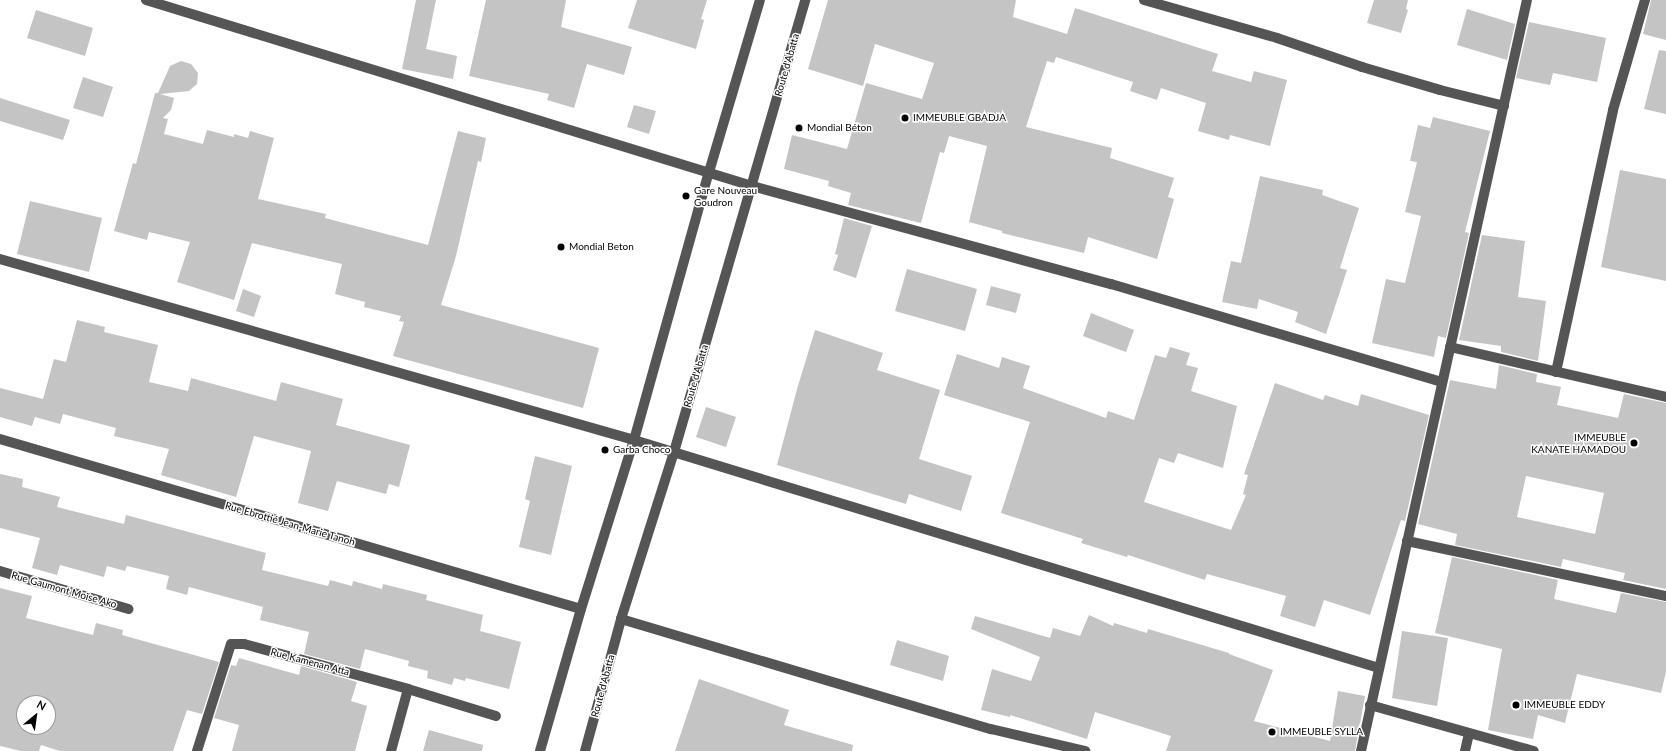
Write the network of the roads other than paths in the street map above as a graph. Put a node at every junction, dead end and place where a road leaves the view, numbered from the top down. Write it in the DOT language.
graph roads {
  1 [pos="146,0"];
  2 [pos="760,0"];
  3 [pos="806,0"];
  4 [pos="1144,0"];
  5 [pos="1527,0"];
  6 [pos="1644,0"];
  7 [pos="1504,106"];
  8 [pos="709,172"];
  9 [pos="752,186"];
  10 [pos="0,259"];
  11 [pos="1450,347"];
  12 [pos="1556,372"];
  13 [pos="1442,382"];
  14 [pos="1666,397"];
  15 [pos="0,439"];
  16 [pos="634,440"];
  17 [pos="674,452"];
  18 [pos="1407,541"];
  19 [pos="0,571"];
  20 [pos="1666,596"];
  21 [pos="128,609"];
  22 [pos="581,609"];
  23 [pos="621,619"];
  24 [pos="1379,668"];
  25 [pos="408,689"];
  26 [pos="1370,705"];
  27 [pos="496,716"];
  28 [pos="1469,734"];
  29 [pos="197,751"];
  30 [pos="391,751"];
  31 [pos="540,751"];
  32 [pos="585,751"];
  33 [pos="1085,751"];
  34 [pos="1361,751"];
  35 [pos="1465,751"];
  36 [pos="1534,751"];
  1 -- 8 [label="street"];
  2 -- 8 [label="street"];
  3 -- 9 [label="street, Route d'Abatta"];
  4 -- 7 [label="street"];
  5 -- 7 [label="street"];
  6 -- 12 [label="street"];
  7 -- 11 [label="street"];
  8 -- 9 [label="street"];
  8 -- 16 [label="street"];
  9 -- 13 [label="street"];
  9 -- 17 [label="street, Route d'Abatta"];
  10 -- 16 [label="street"];
  11 -- 12 [label="street"];
  11 -- 13 [label="street"];
  12 -- 14 [label="street"];
  13 -- 18 [label="street"];
  15 -- 22 [label="street, Rue Ebrottié Jean-Marie Tanoh"];
  16 -- 17 [label="street"];
  16 -- 22 [label="street"];
  17 -- 23 [label="street, Route d'Abatta"];
  17 -- 24 [label="street"];
  18 -- 20 [label="street"];
  18 -- 24 [label="street"];
  19 -- 21 [label="street, Rue Gaumont Moïse Ako"];
  22 -- 31 [label="street"];
  23 -- 32 [label="street, Route d'Abatta"];
  23 -- 33 [label="street"];
  24 -- 26 [label="street"];
  25 -- 27 [label="street, Rue Kamenan Atta"];
  25 -- 29 [label="street, Rue Kamenan Atta"];
  25 -- 30 [label="street"];
  26 -- 28 [label="street"];
  26 -- 34 [label="street"];
  28 -- 35 [label="street"];
  28 -- 36 [label="street"];
}
